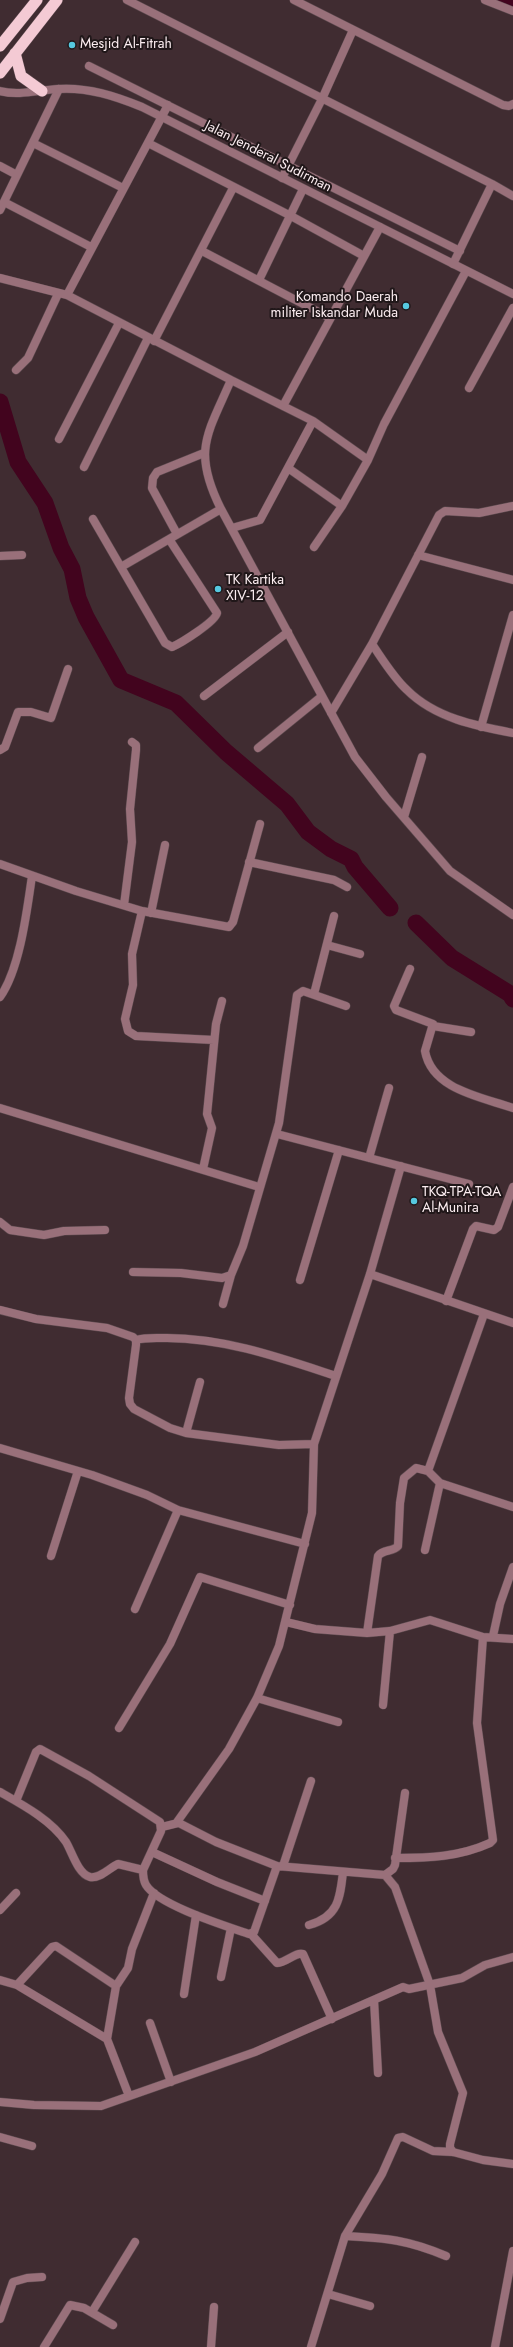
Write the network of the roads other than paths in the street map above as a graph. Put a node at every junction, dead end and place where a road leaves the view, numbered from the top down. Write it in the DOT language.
graph roads {
  1 [pos="37,0"];
  2 [pos="57,0"];
  3 [pos="127,0"];
  4 [pos="294,0"];
  5 [pos="485,0"];
  6 [pos="513,9"];
  7 [pos="353,30"];
  8 [pos="0,46"];
  9 [pos="15,53"];
  10 [pos="89,66"];
  11 [pos="0,73"];
  12 [pos="59,89"];
  13 [pos="0,91"];
  14 [pos="42,91"];
  15 [pos="322,99"];
  16 [pos="513,104"];
  17 [pos="168,105"];
  18 [pos="162,117"];
  19 [pos="33,143"];
  20 [pos="148,143"];
  21 [pos="0,166"];
  22 [pos="288,166"];
  23 [pos="17,175"];
  24 [pos="282,178"];
  25 [pos="492,184"];
  26 [pos="123,188"];
  27 [pos="234,188"];
  28 [pos="303,189"];
  29 [pos="513,196"];
  30 [pos="2,206"];
  31 [pos="291,216"];
  32 [pos="380,227"];
  33 [pos="91,247"];
  34 [pos="202,251"];
  35 [pos="460,251"];
  36 [pos="364,256"];
  37 [pos="453,264"];
  38 [pos="466,271"];
  39 [pos="0,278"];
  40 [pos="259,280"];
  41 [pos="58,294"];
  42 [pos="513,294"];
  43 [pos="67,295"];
  44 [pos="513,308"];
  45 [pos="330,318"];
  46 [pos="119,323"];
  47 [pos="151,339"];
  48 [pos="16,370"];
  49 [pos="231,380"];
  50 [pos="469,388"];
  51 [pos="283,406"];
  52 [pos="313,421"];
  53 [pos="59,439"];
  54 [pos="204,453"];
  55 [pos="368,460"];
  56 [pos="84,467"];
  57 [pos="288,468"];
  58 [pos="342,506"];
  59 [pos="513,506"];
  60 [pos="221,509"];
  61 [pos="93,519"];
  62 [pos="232,528"];
  63 [pos="177,534"];
  64 [pos="169,540"];
  65 [pos="314,547"];
  66 [pos="22,555"];
  67 [pos="418,555"];
  68 [pos="0,556"];
  69 [pos="121,568"];
  70 [pos="513,580"];
  71 [pos="513,615"];
  72 [pos="288,632"];
  73 [pos="372,644"];
  74 [pos="68,669"];
  75 [pos="204,696"];
  76 [pos="322,696"];
  77 [pos="331,713"];
  78 [pos="481,727"];
  79 [pos="513,733"];
  80 [pos="132,742"];
  81 [pos="258,748"];
  82 [pos="0,750"];
  83 [pos="422,757"];
  84 [pos="404,817"];
  85 [pos="260,824"];
  86 [pos="165,845"];
  87 [pos="249,862"];
  88 [pos="0,864"];
  89 [pos="32,876"];
  90 [pos="347,887"];
  91 [pos="124,905"];
  92 [pos="142,911"];
  93 [pos="151,913"];
  94 [pos="513,915"];
  95 [pos="334,916"];
  96 [pos="327,945"];
  97 [pos="360,954"];
  98 [pos="410,969"];
  99 [pos="314,994"];
  100 [pos="0,996"];
  101 [pos="222,1001"];
  102 [pos="346,1006"];
  103 [pos="433,1026"];
  104 [pos="471,1032"];
  105 [pos="214,1040"];
  106 [pos="388,1088"];
  107 [pos="0,1108"];
  108 [pos="513,1108"];
  109 [pos="277,1134"];
  110 [pos="339,1150"];
  111 [pos="370,1158"];
  112 [pos="401,1166"];
  113 [pos="203,1169"];
  114 [pos="469,1184"];
  115 [pos="259,1187"];
  116 [pos="513,1187"];
  117 [pos="0,1222"];
  118 [pos="105,1230"];
  119 [pos="133,1272"];
  120 [pos="231,1274"];
  121 [pos="370,1274"];
  122 [pos="300,1280"];
  123 [pos="446,1301"];
  124 [pos="223,1304"];
  125 [pos="0,1310"];
  126 [pos="484,1314"];
  127 [pos="513,1323"];
  128 [pos="136,1340"];
  129 [pos="336,1376"];
  130 [pos="200,1382"];
  131 [pos="186,1433"];
  132 [pos="314,1444"];
  133 [pos="0,1448"];
  134 [pos="78,1471"];
  135 [pos="428,1471"];
  136 [pos="440,1484"];
  137 [pos="513,1507"];
  138 [pos="178,1510"];
  139 [pos="305,1544"];
  140 [pos="426,1550"];
  141 [pos="51,1556"];
  142 [pos="513,1567"];
  143 [pos="511,1576"];
  144 [pos="290,1605"];
  145 [pos="135,1609"];
  146 [pos="286,1622"];
  147 [pos="390,1631"];
  148 [pos="368,1633"];
  149 [pos="493,1636"];
  150 [pos="483,1637"];
  151 [pos="513,1639"];
  152 [pos="256,1698"];
  153 [pos="383,1705"];
  154 [pos="338,1722"];
  155 [pos="119,1728"];
  156 [pos="311,1781"];
  157 [pos="0,1792"];
  158 [pos="405,1793"];
  159 [pos="16,1801"];
  160 [pos="178,1823"];
  161 [pos="162,1828"];
  162 [pos="152,1852"];
  163 [pos="396,1858"];
  164 [pos="280,1866"];
  165 [pos="143,1870"];
  166 [pos="343,1872"];
  167 [pos="386,1875"];
  168 [pos="16,1893"];
  169 [pos="154,1893"];
  170 [pos="265,1901"];
  171 [pos="0,1910"];
  172 [pos="196,1915"];
  173 [pos="309,1925"];
  174 [pos="231,1928"];
  175 [pos="251,1934"];
  176 [pos="513,1957"];
  177 [pos="221,1977"];
  178 [pos="0,1980"];
  179 [pos="17,1985"];
  180 [pos="430,1985"];
  181 [pos="116,1986"];
  182 [pos="184,1994"];
  183 [pos="374,2000"];
  184 [pos="332,2019"];
  185 [pos="150,2023"];
  186 [pos="108,2039"];
  187 [pos="378,2073"];
  188 [pos="170,2082"];
  189 [pos="129,2096"];
  190 [pos="0,2102"];
  191 [pos="0,2137"];
  192 [pos="32,2146"];
  193 [pos="453,2152"];
  194 [pos="513,2164"];
  195 [pos="345,2236"];
  196 [pos="135,2242"];
  197 [pos="513,2251"];
  198 [pos="446,2256"];
  199 [pos="42,2277"];
  200 [pos="328,2294"];
  201 [pos="370,2306"];
  202 [pos="214,2307"];
  203 [pos="92,2312"];
  204 [pos="0,2319"];
  205 [pos="112,2325"];
  206 [pos="44,2347"];
  207 [pos="211,2347"];
  208 [pos="311,2347"];
  209 [pos="495,2347"];
  1 -- 8 [label="highway"];
  2 -- 9 [label="highway"];
  3 -- 15 [label="street"];
  4 -- 7 [label="street"];
  5 -- 6 [label="street"];
  7 -- 15 [label="street"];
  7 -- 16 [label="street"];
  9 -- 11 [label="highway"];
  9 -- 14 [label="highway"];
  10 -- 17 [label="street"];
  12 -- 14 [label="street, Jalan Jenderal Sudirman"];
  12 -- 18 [label="street, Jalan Jenderal Sudirman"];
  12 -- 19 [label="street"];
  13 -- 14 [label="street, Jalan Jenderal Sudirman"];
  15 -- 22 [label="street"];
  15 -- 25 [label="street"];
  17 -- 18 [label="street"];
  17 -- 22 [label="street"];
  18 -- 20 [label="street"];
  18 -- 24 [label="street, Jalan Jenderal Sudirman"];
  19 -- 23 [label="street"];
  19 -- 26 [label="street"];
  20 -- 26 [label="street"];
  20 -- 27 [label="street"];
  21 -- 23 [label="street"];
  22 -- 24 [label="street"];
  22 -- 35 [label="street"];
  23 -- 30 [label="street"];
  24 -- 28 [label="street, Jalan Jenderal Sudirman"];
  25 -- 29 [label="street"];
  25 -- 35 [label="street"];
  26 -- 33 [label="street"];
  27 -- 31 [label="street"];
  27 -- 34 [label="street"];
  28 -- 31 [label="street"];
  28 -- 32 [label="street, Jalan Jenderal Sudirman"];
  30 -- 33 [label="street"];
  31 -- 36 [label="street"];
  31 -- 40 [label="street"];
  32 -- 36 [label="street"];
  32 -- 37 [label="street, Jalan Jenderal Sudirman"];
  33 -- 43 [label="street"];
  34 -- 40 [label="street"];
  34 -- 47 [label="street"];
  35 -- 37 [label="street"];
  36 -- 45 [label="street"];
  37 -- 38 [label="street, Jalan Jenderal Sudirman"];
  38 -- 42 [label="street, Jalan Jenderal Sudirman"];
  38 -- 55 [label="street"];
  39 -- 41 [label="street"];
  40 -- 45 [label="street"];
  41 -- 43 [label="street"];
  41 -- 48 [label="street"];
  43 -- 46 [label="street"];
  44 -- 50 [label="street"];
  45 -- 51 [label="street"];
  46 -- 47 [label="street"];
  46 -- 53 [label="street"];
  47 -- 49 [label="street"];
  47 -- 56 [label="street"];
  49 -- 51 [label="street"];
  49 -- 54 [label="street"];
  51 -- 52 [label="street"];
  52 -- 55 [label="street"];
  52 -- 57 [label="street"];
  54 -- 60 [label="street"];
  54 -- 63 [label="street"];
  55 -- 58 [label="street"];
  57 -- 58 [label="street"];
  57 -- 62 [label="street"];
  58 -- 65 [label="street"];
  59 -- 67 [label="street"];
  60 -- 62 [label="street"];
  60 -- 63 [label="street"];
  61 -- 69 [label="street"];
  62 -- 72 [label="street"];
  63 -- 64 [label="street"];
  64 -- 69 [label="street"];
  64 -- 69 [label="street"];
  66 -- 68 [label="street"];
  67 -- 70 [label="street"];
  67 -- 73 [label="street"];
  71 -- 78 [label="street"];
  72 -- 75 [label="street"];
  72 -- 76 [label="street"];
  73 -- 77 [label="street"];
  73 -- 78 [label="street"];
  74 -- 82 [label="street"];
  76 -- 77 [label="street"];
  76 -- 81 [label="street"];
  77 -- 84 [label="street"];
  78 -- 79 [label="street"];
  80 -- 91 [label="street"];
  83 -- 84 [label="street"];
  84 -- 94 [label="street"];
  85 -- 87 [label="street"];
  86 -- 93 [label="street"];
  87 -- 90 [label="street"];
  87 -- 93 [label="street"];
  88 -- 89 [label="street"];
  89 -- 91 [label="street"];
  89 -- 100 [label="street"];
  91 -- 92 [label="street"];
  92 -- 93 [label="street"];
  92 -- 105 [label="street"];
  95 -- 96 [label="street"];
  96 -- 97 [label="street"];
  96 -- 99 [label="street"];
  98 -- 103 [label="street"];
  99 -- 102 [label="street"];
  99 -- 109 [label="street"];
  101 -- 105 [label="street"];
  103 -- 104 [label="street"];
  103 -- 108 [label="street"];
  105 -- 113 [label="street"];
  106 -- 111 [label="street"];
  107 -- 113 [label="street"];
  109 -- 110 [label="street"];
  109 -- 115 [label="street"];
  110 -- 111 [label="street"];
  110 -- 122 [label="street"];
  111 -- 112 [label="street"];
  112 -- 114 [label="street"];
  112 -- 121 [label="street"];
  113 -- 115 [label="street"];
  115 -- 120 [label="street"];
  116 -- 123 [label="street"];
  117 -- 118 [label="street"];
  119 -- 120 [label="street"];
  120 -- 124 [label="street"];
  121 -- 123 [label="street"];
  121 -- 129 [label="street"];
  123 -- 126 [label="street"];
  125 -- 128 [label="street"];
  126 -- 127 [label="street"];
  126 -- 135 [label="street"];
  128 -- 129 [label="street"];
  128 -- 131 [label="street"];
  129 -- 132 [label="street"];
  130 -- 131 [label="street"];
  131 -- 132 [label="street"];
  132 -- 139 [label="street"];
  133 -- 134 [label="street"];
  134 -- 138 [label="street"];
  134 -- 141 [label="street"];
  135 -- 136 [label="street"];
  135 -- 148 [label="street"];
  136 -- 137 [label="street"];
  136 -- 140 [label="street"];
  138 -- 139 [label="street"];
  138 -- 145 [label="street"];
  139 -- 144 [label="street"];
  142 -- 143 [label="street"];
  143 -- 149 [label="street"];
  144 -- 146 [label="street"];
  144 -- 155 [label="street"];
  146 -- 148 [label="street"];
  146 -- 152 [label="street"];
  147 -- 148 [label="street"];
  147 -- 150 [label="street"];
  147 -- 153 [label="street"];
  149 -- 150 [label="street"];
  149 -- 151 [label="street"];
  150 -- 163 [label="street"];
  152 -- 154 [label="street"];
  152 -- 160 [label="street"];
  156 -- 164 [label="street"];
  157 -- 159 [label="street"];
  158 -- 163 [label="street"];
  159 -- 161 [label="street"];
  159 -- 165 [label="street"];
  160 -- 161 [label="street"];
  160 -- 164 [label="street"];
  161 -- 162 [label="street"];
  162 -- 165 [label="street"];
  162 -- 170 [label="street"];
  163 -- 167 [label="street"];
  164 -- 166 [label="street"];
  164 -- 170 [label="street"];
  165 -- 169 [label="street"];
  166 -- 167 [label="street"];
  166 -- 173 [label="street"];
  167 -- 180 [label="street"];
  168 -- 171 [label="street"];
  169 -- 172 [label="street"];
  169 -- 181 [label="street"];
  170 -- 175 [label="street"];
  172 -- 174 [label="street"];
  172 -- 182 [label="street"];
  174 -- 175 [label="street"];
  174 -- 177 [label="street"];
  175 -- 184 [label="street"];
  176 -- 180 [label="street"];
  178 -- 179 [label="street"];
  179 -- 181 [label="street"];
  179 -- 186 [label="street"];
  180 -- 183 [label="street"];
  180 -- 193 [label="street"];
  181 -- 186 [label="street"];
  183 -- 184 [label="street"];
  183 -- 187 [label="street"];
  184 -- 188 [label="street"];
  185 -- 188 [label="street"];
  186 -- 189 [label="street"];
  188 -- 189 [label="street"];
  189 -- 190 [label="street"];
  191 -- 192 [label="street"];
  193 -- 194 [label="street"];
  193 -- 195 [label="street"];
  195 -- 198 [label="street"];
  195 -- 200 [label="street"];
  196 -- 203 [label="street"];
  197 -- 209 [label="street"];
  199 -- 204 [label="street"];
  200 -- 201 [label="street"];
  200 -- 208 [label="street"];
  202 -- 207 [label="street"];
  203 -- 205 [label="street"];
  203 -- 206 [label="street"];
}
